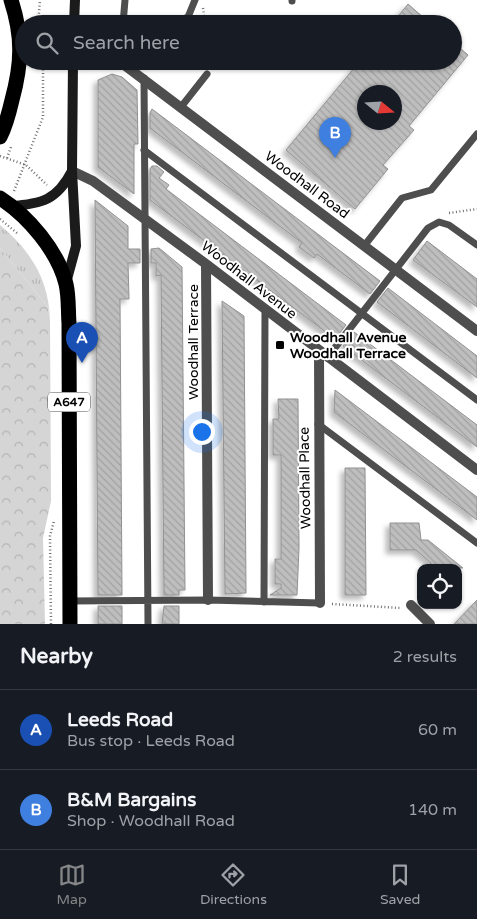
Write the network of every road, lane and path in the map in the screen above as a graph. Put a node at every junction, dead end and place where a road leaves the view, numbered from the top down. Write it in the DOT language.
graph roads {
  1 [pos="11,0"];
  2 [pos="40,0"];
  3 [pos="75,0"];
  4 [pos="125,0"];
  5 [pos="195,0"];
  6 [pos="202,0"];
  7 [pos="16,15"];
  8 [pos="39,15"];
  9 [pos="74,15"];
  10 [pos="124,15"];
  11 [pos="188,15"];
  12 [pos="204,15"];
  13 [pos="20,70"];
  14 [pos="43,70"];
  15 [pos="74,70"];
  16 [pos="132,70"];
  17 [pos="207,74"];
  18 [pos="144,78"];
  19 [pos="14,92"];
  20 [pos="181,106"];
  21 [pos="0,108"];
  22 [pos="477,134"];
  23 [pos="0,137"];
  24 [pos="144,150"];
  25 [pos="0,156"];
  26 [pos="26,165"];
  27 [pos="72,171"];
  28 [pos="6,202"];
  29 [pos="477,209"];
  30 [pos="0,218"];
  31 [pos="144,218"];
  32 [pos="439,222"];
  33 [pos="19,234"];
  34 [pos="364,246"];
  35 [pos="477,246"];
  36 [pos="206,264"];
  37 [pos="395,269"];
  38 [pos="66,284"];
  39 [pos="265,310"];
  40 [pos="361,313"];
  41 [pos="477,331"];
  42 [pos="323,355"];
  43 [pos="477,400"];
  44 [pos="318,424"];
  45 [pos="477,470"];
  46 [pos="54,520"];
  47 [pos="477,543"];
  48 [pos="148,600"];
  49 [pos="208,600"];
  50 [pos="70,601"];
  51 [pos="264,602"];
  52 [pos="320,603"];
  53 [pos="413,607"];
  54 [pos="51,624"];
  55 [pos="70,624"];
  56 [pos="148,624"];
  57 [pos="430,624"];
  1 -- 7 [label="highway"];
  2 -- 8 [label="path"];
  3 -- 9 [label="main road"];
  4 -- 10 [label="lane"];
  5 -- 11 [label="lane"];
  6 -- 12 [label="path"];
  13 -- 19 [label="highway"];
  14 -- 26 [label="path"];
  15 -- 27 [label="main road"];
  16 -- 18 [label="street, Woodhall Road"];
  17 -- 20 [label="lane"];
  18 -- 20 [label="street, Woodhall Road"];
  18 -- 24 [label="lane"];
  19 -- 21 [label="highway"];
  19 -- 23 [label="highway"];
  20 -- 34 [label="street, Woodhall Road"];
  22 -- 34 [label="lane"];
  24 -- 31 [label="lane"];
  24 -- 40 [label="lane"];
  25 -- 26 [label="path"];
  26 -- 28 [label="path"];
  27 -- 28 [label="main road"];
  27 -- 31 [label="street, Woodhall Avenue"];
  27 -- 38 [label="main road"];
  28 -- 38 [label="highway, A647"];
  29 -- 32 [label="path"];
  30 -- 33 [label="path"];
  31 -- 36 [label="street, Woodhall Avenue"];
  31 -- 48 [label="lane"];
  32 -- 35 [label="lane"];
  32 -- 37 [label="lane"];
  34 -- 37 [label="street, Woodhall Road"];
  36 -- 39 [label="street, Woodhall Avenue"];
  36 -- 49 [label="street, Woodhall Terrace"];
  37 -- 40 [label="lane"];
  37 -- 41 [label="street, Woodhall Road"];
  38 -- 50 [label="highway, A647"];
  39 -- 42 [label="street, Woodhall Avenue"];
  39 -- 51 [label="lane"];
  40 -- 42 [label="lane"];
  40 -- 43 [label="lane"];
  42 -- 44 [label="street, Woodhall Place"];
  42 -- 45 [label="street, Woodhall Avenue"];
  44 -- 47 [label="lane"];
  44 -- 52 [label="street, Woodhall Place"];
  46 -- 54 [label="path"];
  48 -- 49 [label="lane"];
  48 -- 50 [label="lane"];
  48 -- 56 [label="lane"];
  49 -- 51 [label="lane"];
  50 -- 55 [label="highway, A647"];
  51 -- 52 [label="lane"];
  52 -- 53 [label="path"];
  53 -- 57 [label="street"];
}
